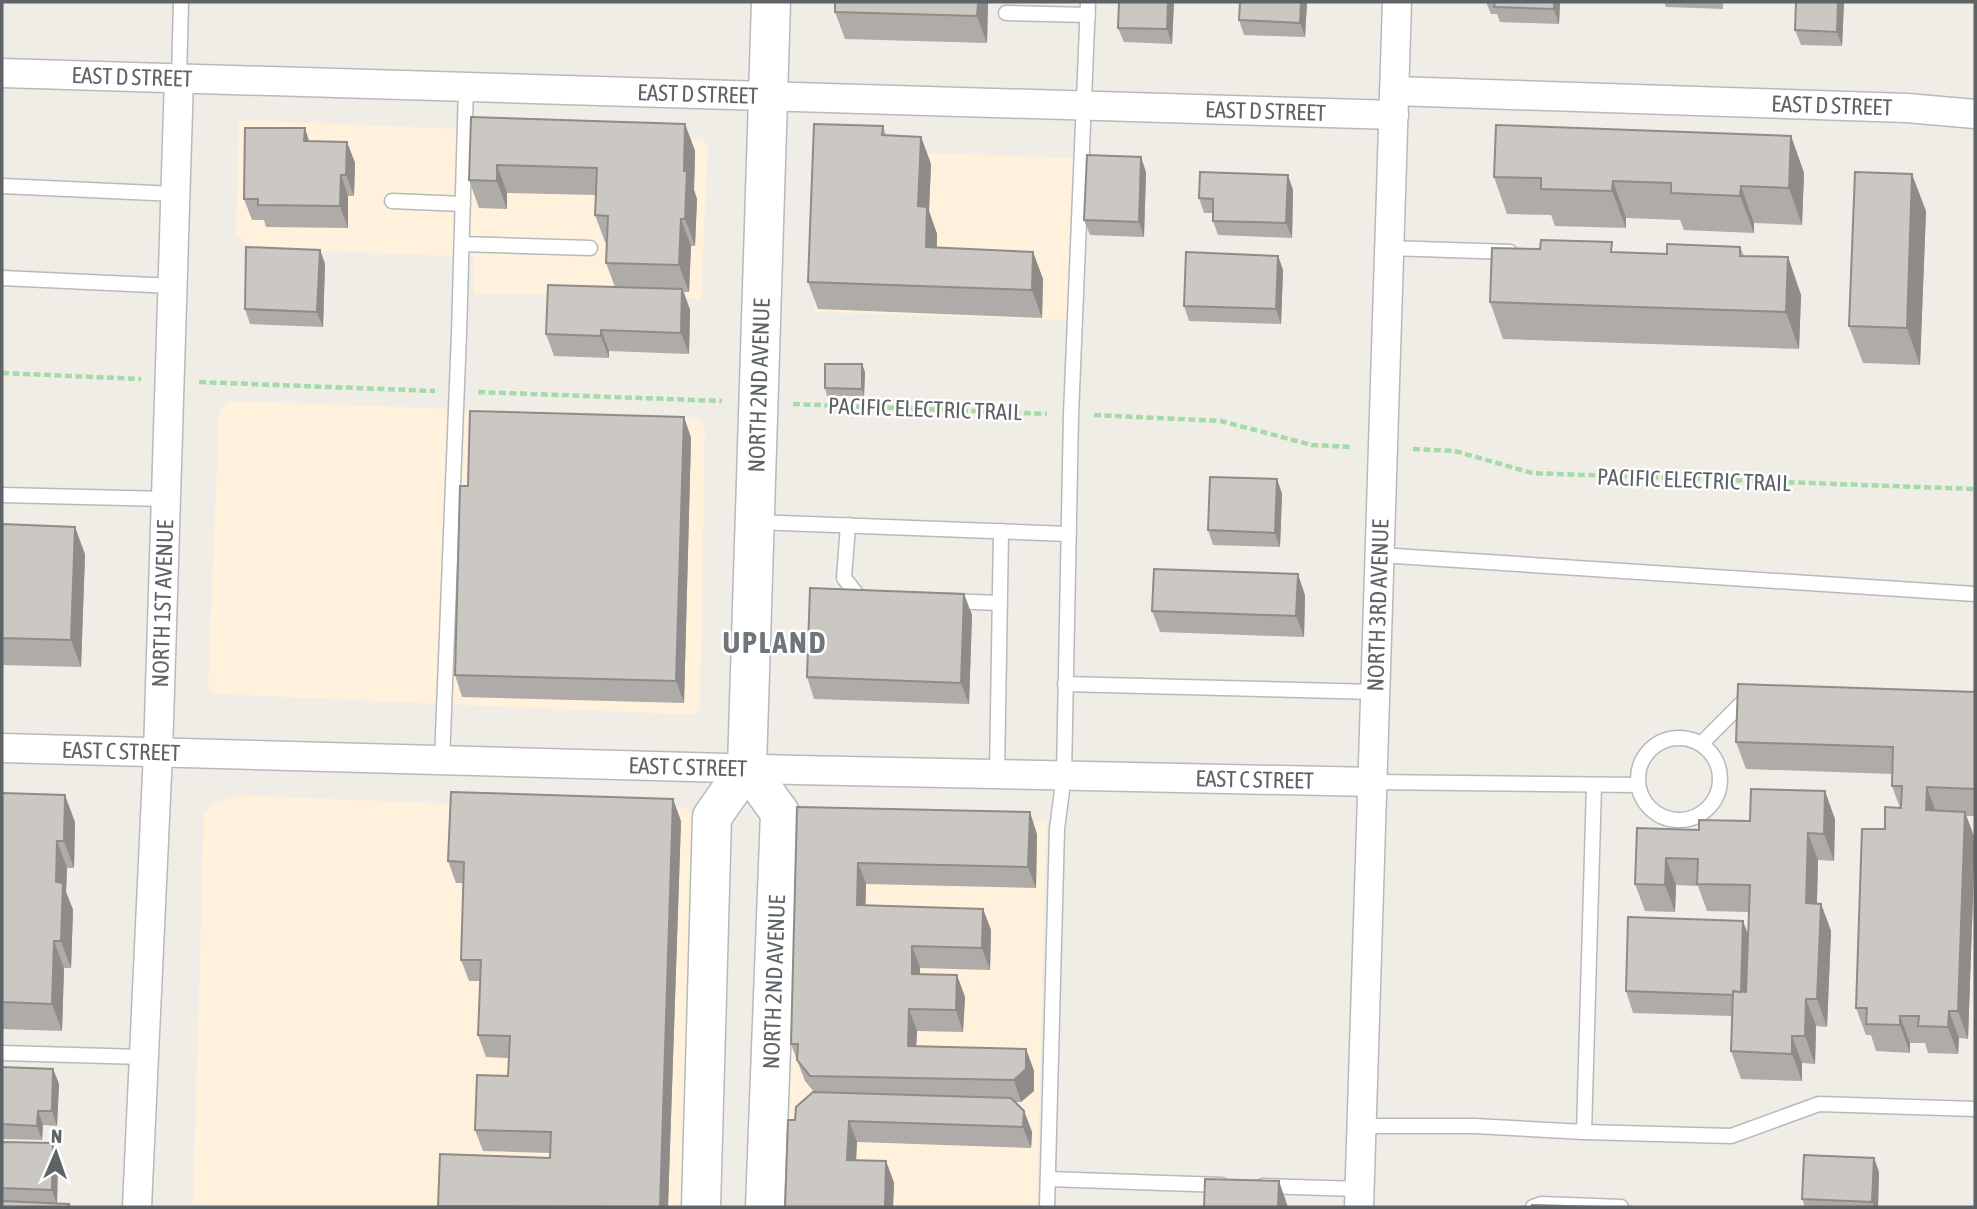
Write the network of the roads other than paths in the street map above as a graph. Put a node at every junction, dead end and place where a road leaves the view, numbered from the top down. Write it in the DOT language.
graph roads {
  1 [pos="181,2"];
  2 [pos="771,2"];
  3 [pos="1397,2"];
  4 [pos="1088,8"];
  5 [pos="1006,12"];
  6 [pos="2,73"];
  7 [pos="180,78"];
  8 [pos="466,87"];
  9 [pos="768,95"];
  10 [pos="1394,103"];
  11 [pos="1085,107"];
  12 [pos="1975,114"];
  13 [pos="2,186"];
  14 [pos="176,194"];
  15 [pos="393,201"];
  16 [pos="463,204"];
  17 [pos="462,244"];
  18 [pos="590,248"];
  19 [pos="1390,248"];
  20 [pos="1527,252"];
  21 [pos="2,278"];
  22 [pos="174,286"];
  23 [pos="2,495"];
  24 [pos="167,499"];
  25 [pos="754,522"];
  26 [pos="848,525"];
  27 [pos="1001,531"];
  28 [pos="1069,534"];
  29 [pos="1380,555"];
  30 [pos="1975,593"];
  31 [pos="885,598"];
  32 [pos="936,600"];
  33 [pos="1000,603"];
  34 [pos="1065,684"];
  35 [pos="1766,691"];
  36 [pos="1375,692"];
  37 [pos="1701,744"];
  38 [pos="2,748"];
  39 [pos="158,753"];
  40 [pos="442,760"];
  41 [pos="747,767"];
  42 [pos="997,773"];
  43 [pos="1064,775"];
  44 [pos="1373,782"];
  45 [pos="1594,785"];
  46 [pos="1638,785"];
  47 [pos="2,1053"];
  48 [pos="143,1057"];
  49 [pos="1975,1109"];
  50 [pos="1362,1126"];
  51 [pos="1584,1132"];
  52 [pos="1048,1179"];
  53 [pos="1359,1198"];
  54 [pos="137,1207"];
  55 [pos="701,1207"];
  56 [pos="765,1207"];
  57 [pos="1047,1207"];
  58 [pos="1533,1207"];
  59 [pos="1620,1207"];
  1 -- 7 [label="lane, NORTH 1ST AVENUE"];
  2 -- 9 [label="street, NORTH 2ND AVENUE"];
  3 -- 10 [label="street, NORTH 3RD AVENUE"];
  4 -- 5 [label="lane"];
  4 -- 11 [label="lane"];
  6 -- 7 [label="street, EAST D STREET"];
  7 -- 8 [label="street, EAST D STREET"];
  7 -- 14 [label="street, NORTH 1ST AVENUE"];
  8 -- 9 [label="street, EAST D STREET"];
  8 -- 16 [label="lane"];
  9 -- 11 [label="street, EAST D STREET"];
  9 -- 25 [label="street, NORTH 2ND AVENUE"];
  10 -- 11 [label="street, EAST D STREET"];
  10 -- 12 [label="street, EAST D STREET"];
  10 -- 19 [label="street, NORTH 3RD AVENUE"];
  11 -- 28 [label="lane"];
  13 -- 14 [label="lane"];
  14 -- 22 [label="street, NORTH 1ST AVENUE"];
  15 -- 16 [label="lane"];
  16 -- 17 [label="lane"];
  17 -- 18 [label="lane"];
  17 -- 40 [label="lane"];
  19 -- 20 [label="lane"];
  19 -- 29 [label="street, NORTH 3RD AVENUE"];
  21 -- 22 [label="lane"];
  22 -- 24 [label="street, NORTH 1ST AVENUE"];
  23 -- 24 [label="lane"];
  24 -- 39 [label="street, NORTH 1ST AVENUE"];
  25 -- 26 [label="lane"];
  25 -- 41 [label="street, NORTH 2ND AVENUE"];
  26 -- 27 [label="lane"];
  26 -- 31 [label="lane"];
  27 -- 28 [label="lane"];
  27 -- 33 [label="lane"];
  28 -- 34 [label="lane"];
  29 -- 30 [label="lane"];
  29 -- 36 [label="street, NORTH 3RD AVENUE"];
  32 -- 33 [label="lane"];
  33 -- 42 [label="lane"];
  34 -- 36 [label="lane"];
  34 -- 43 [label="lane"];
  35 -- 37 [label="lane"];
  36 -- 44 [label="street, NORTH 3RD AVENUE"];
  37 -- 46 [label="lane"];
  37 -- 46 [label="lane"];
  38 -- 39 [label="street, EAST C STREET"];
  39 -- 40 [label="street, EAST C STREET"];
  39 -- 48 [label="street, NORTH 1ST AVENUE"];
  40 -- 41 [label="street, EAST C STREET"];
  41 -- 42 [label="street, EAST C STREET"];
  41 -- 55 [label="street"];
  41 -- 56 [label="street, NORTH 2ND AVENUE"];
  42 -- 43 [label="street, EAST C STREET"];
  43 -- 44 [label="street, EAST C STREET"];
  43 -- 52 [label="lane"];
  44 -- 45 [label="lane"];
  44 -- 50 [label="street, NORTH 3RD AVENUE"];
  45 -- 46 [label="lane"];
  45 -- 51 [label="lane"];
  47 -- 48 [label="lane"];
  48 -- 54 [label="street, NORTH 1ST AVENUE"];
  49 -- 51 [label="lane"];
  50 -- 51 [label="lane"];
  50 -- 53 [label="street, NORTH 3RD AVENUE"];
  52 -- 53 [label="lane"];
  52 -- 57 [label="lane"];
  58 -- 59 [label="lane"];
}
